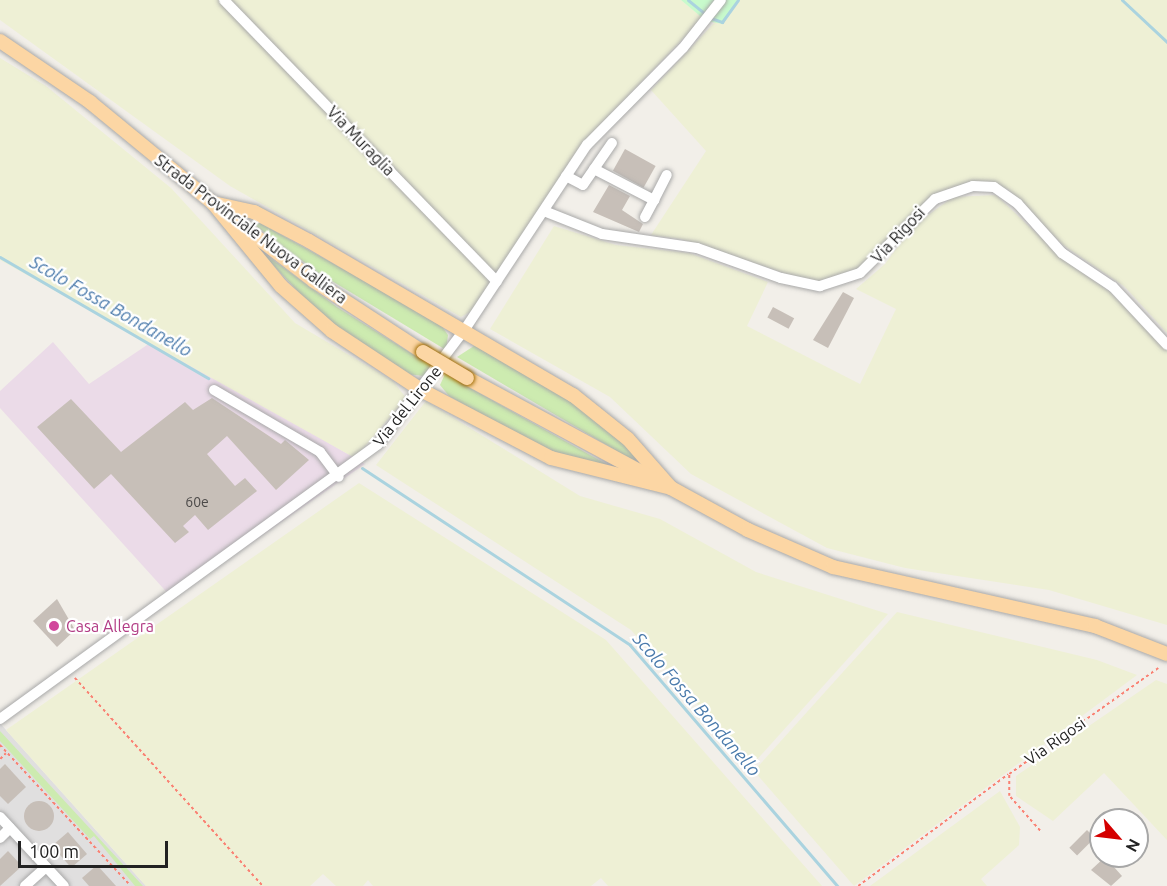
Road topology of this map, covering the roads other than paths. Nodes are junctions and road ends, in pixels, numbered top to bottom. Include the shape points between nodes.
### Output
1 (224, 0) edge
2 (721, 0) edge
3 (0, 41) edge
4 (612, 143) dead end
5 (594, 169) junction
6 (667, 175) dead end
7 (566, 176) junction
8 (654, 200) junction
9 (213, 203) junction
10 (544, 211) junction
11 (645, 217) dead end
12 (497, 282) junction
13 (465, 329) junction
14 (1167, 345) edge
15 (214, 390) dead end
16 (421, 390) junction
17 (339, 477) junction
18 (672, 488) junction
19 (1167, 654) edge
20 (0, 719) edge
21 (0, 817) edge
22 (10, 828) junction
23 (0, 838) edge
24 (46, 867) junction
25 (25, 886) edge
26 (64, 886) edge

1 - 12 street, Via Muraglia
2 - 7 street, Via del Lirone via 602,128
3 - 9 main road, Strada Provinciale Nuova Galliera via 90,102
4 - 5 street
5 - 7 street via 583,185
5 - 8 street
6 - 8 street
7 - 10 street, Via del Lirone
8 - 11 street
9 - 13 main road via 254,212
9 - 16 main road via 307,311
9 - 18 main road, Strada Provinciale Nuova Galliera, bridge via 314,281 423,352
10 - 12 street, Via del Lirone
10 - 14 street, Via Rigosi via 602,234 697,248 780,278 820,286 860,273 935,199 973,186 994,187 1018,204 1062,253 1113,287
12 - 13 street, Via del Lirone
13 - 16 street, Via del Lirone
13 - 18 main road via 595,410
15 - 17 street via 320,452
16 - 17 street, Via del Lirone via 378,444
16 - 18 main road via 551,458
17 - 20 street, Via del Lirone
18 - 19 main road via 748,530 833,567 1095,626
21 - 22 street
22 - 23 street
22 - 24 street
24 - 25 street
24 - 26 street

